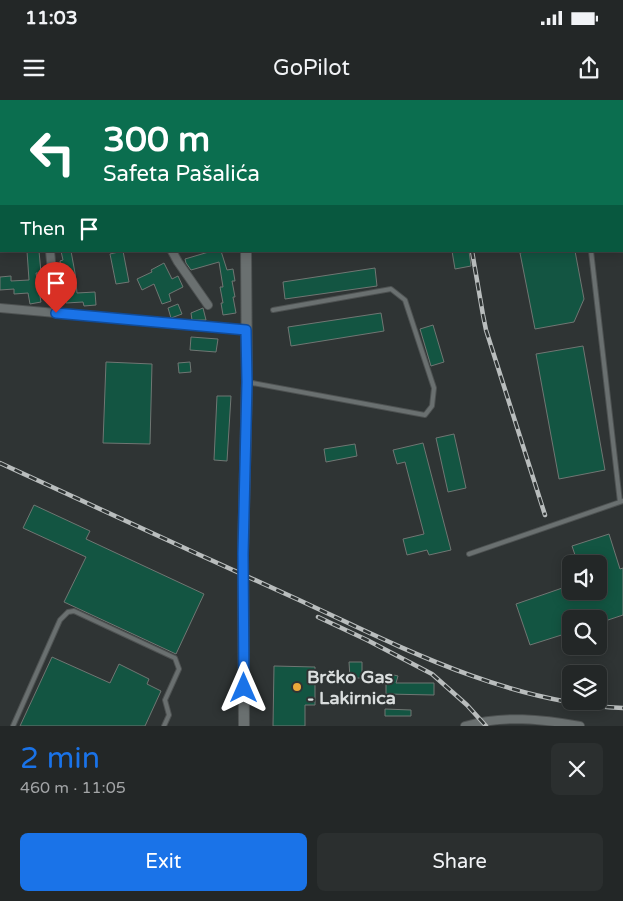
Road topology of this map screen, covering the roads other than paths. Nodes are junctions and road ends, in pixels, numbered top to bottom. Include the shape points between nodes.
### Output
1 (50, 252) edge
2 (173, 252) edge
3 (246, 252) edge
4 (590, 252) edge
5 (208, 305) dead end
6 (0, 308) edge
7 (272, 310) dead end
8 (56, 313) junction
9 (246, 330) junction
10 (247, 382) junction
11 (622, 502) edge
12 (468, 554) dead end
13 (12, 726) edge
14 (164, 726) edge
15 (244, 726) edge
16 (465, 726) edge
17 (580, 726) edge

1 - 8 street
2 - 5 street
3 - 9 main road
4 - 11 lane
6 - 8 street
7 - 10 lane via 391,289 405,300 417,332 434,388 432,406 425,415
8 - 9 street
9 - 10 main road
10 - 15 main road
11 - 12 lane
13 - 14 lane via 60,620 74,611 175,658 180,669 165,700 169,715
16 - 17 street via 516,718

